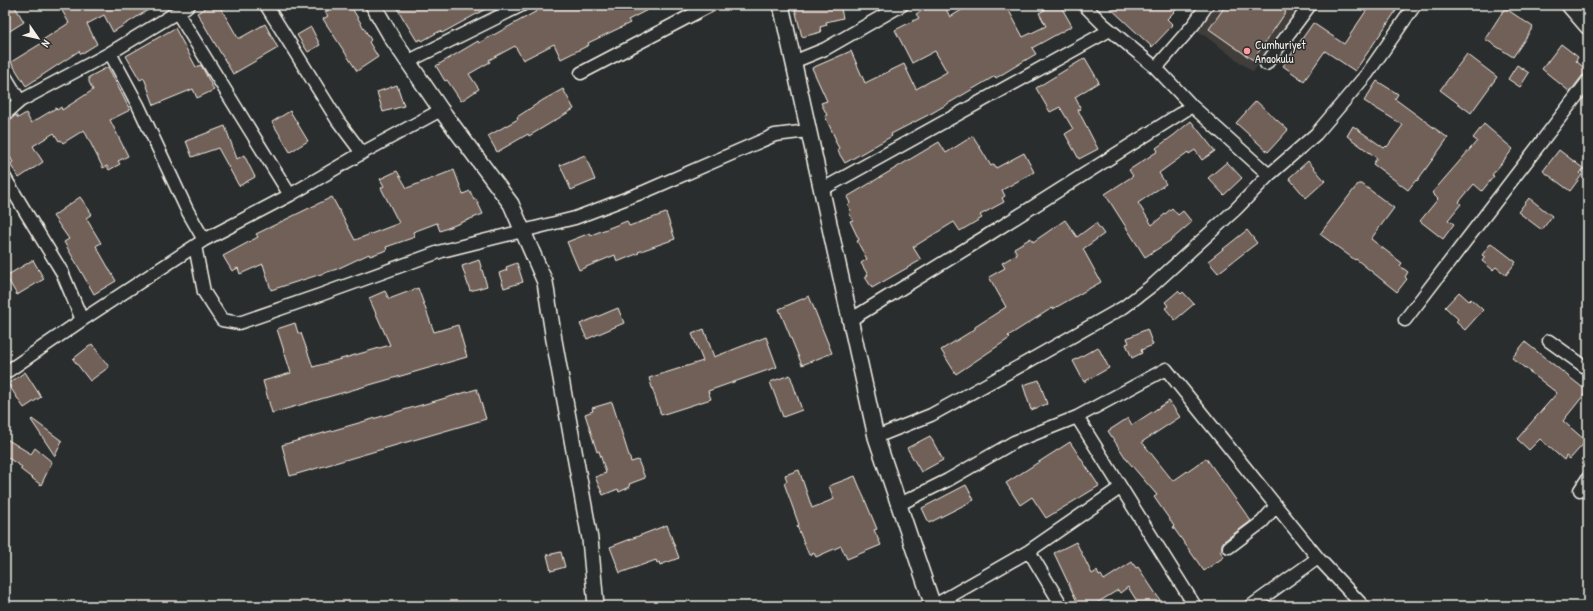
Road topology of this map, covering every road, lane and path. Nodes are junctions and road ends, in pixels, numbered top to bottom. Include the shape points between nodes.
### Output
1 (189, 5) edge
2 (266, 5) edge
3 (373, 5) edge
4 (522, 5) edge
5 (711, 5) edge
6 (780, 5) edge
7 (902, 5) edge
8 (1084, 5) edge
9 (1207, 5) edge
10 (1310, 5) edge
11 (1415, 5) edge
12 (1569, 5) edge
13 (177, 12) junction
14 (1588, 27) edge
15 (1110, 30) junction
16 (110, 53) junction
17 (409, 61) junction
18 (793, 62) junction
19 (1266, 64) dead end
20 (1156, 68) junction
21 (581, 73) dead end
22 (5, 76) edge
23 (1588, 81) edge
24 (20, 101) junction
25 (1192, 106) junction
26 (442, 110) junction
27 (5, 114) edge
28 (808, 131) junction
29 (362, 153) junction
30 (1269, 175) junction
31 (5, 178) edge
32 (821, 190) junction
33 (290, 195) junction
34 (522, 230) junction
35 (200, 243) junction
36 (82, 320) junction
37 (850, 320) junction
38 (1405, 320) dead end
39 (1549, 341) dead end
40 (1588, 369) edge
41 (5, 373) edge
42 (1077, 417) junction
43 (876, 437) junction
44 (1588, 478) edge
45 (1120, 488) junction
46 (1580, 490) dead end
47 (898, 506) junction
48 (1276, 506) junction
49 (1229, 547) dead end
50 (1029, 551) junction
51 (1318, 558) junction
52 (596, 606) edge
53 (933, 606) edge
54 (1062, 606) edge
55 (1195, 606) edge
56 (1251, 606) edge
57 (1363, 606) edge

1 - 13 street
2 - 29 street via 338,121
3 - 17 street
4 - 17 street
5 - 21 street
6 - 18 street
7 - 18 street via 825,49
8 - 15 street
9 - 20 street
10 - 19 street
11 - 30 street via 1367,74 1316,134
12 - 14 street
13 - 16 street
13 - 33 street
15 - 20 street
15 - 32 street
16 - 24 street
16 - 35 street via 138,105
17 - 26 street
18 - 28 street
20 - 25 street
22 - 24 street
23 - 38 street
24 - 27 street
25 - 30 street
25 - 37 street
26 - 29 street
26 - 34 street via 511,204
28 - 32 street
28 - 34 street via 775,134 646,191 575,218
29 - 33 street
30 - 43 street via 1154,284 1124,307 931,415
31 - 36 street via 62,272
32 - 37 street
33 - 35 street
34 - 35 street via 442,251 239,323 222,320 204,292
34 - 52 street via 545,282 590,539
35 - 36 street
36 - 41 street
37 - 43 street
39 - 40 street
42 - 45 street
42 - 47 street via 1014,442
42 - 48 street via 1166,369
43 - 47 street
44 - 46 street
45 - 50 street
45 - 55 street
47 - 53 street
48 - 49 street via 1262,522
48 - 51 street
50 - 53 street
50 - 54 street
51 - 56 street
51 - 57 street

